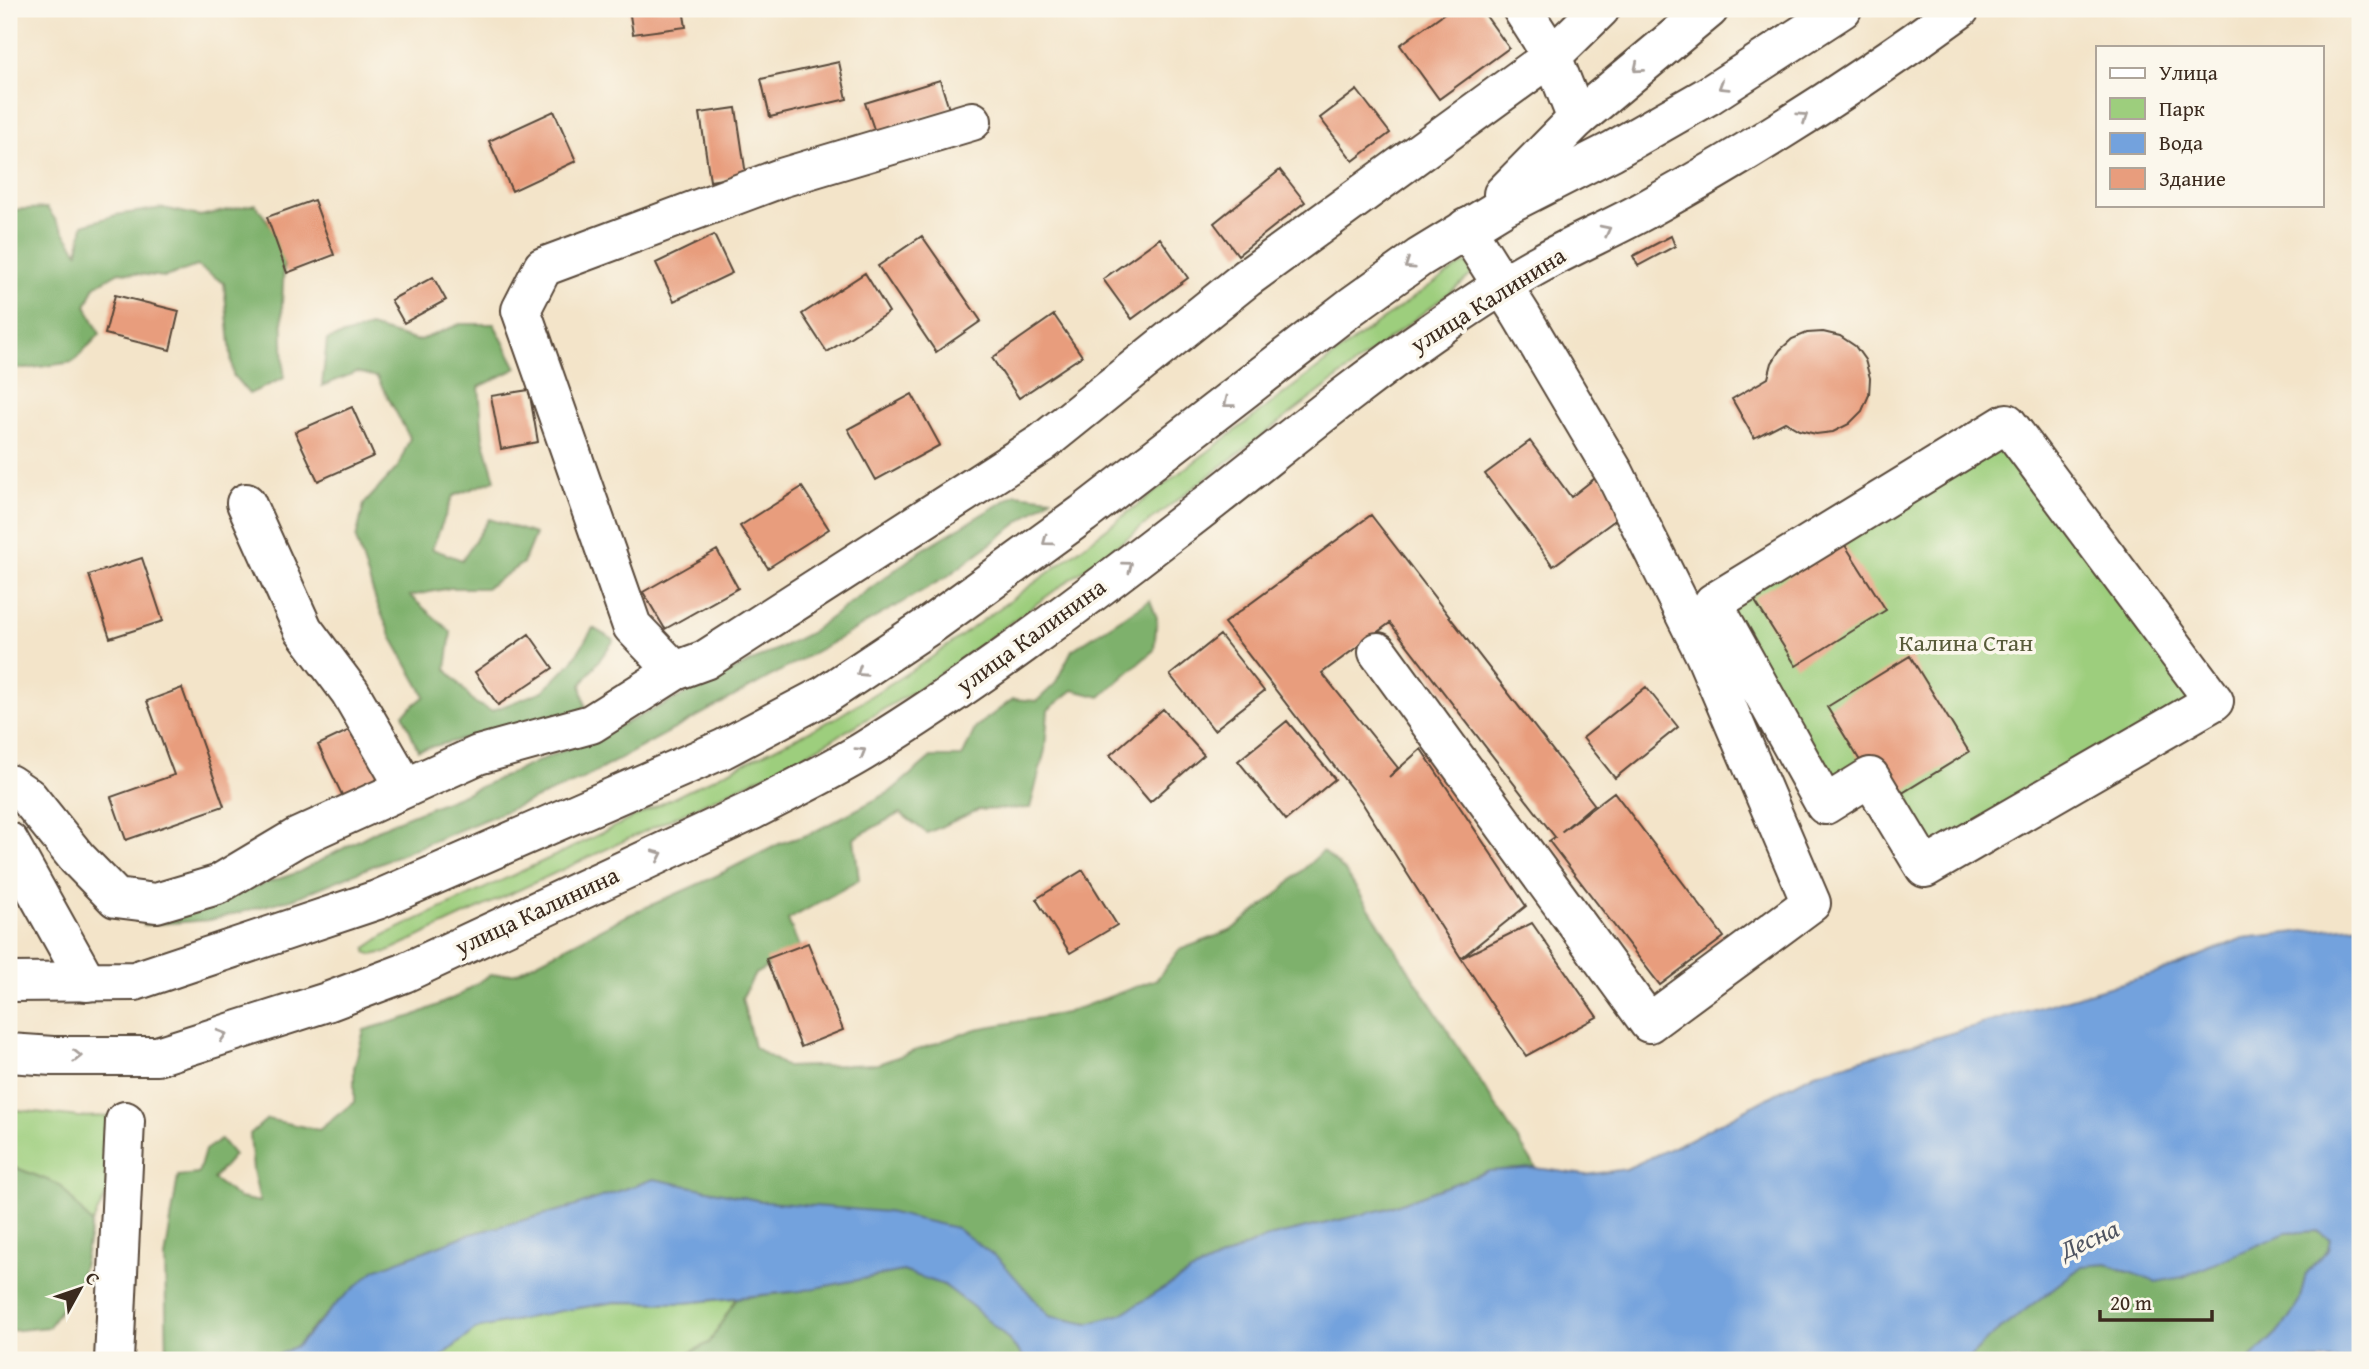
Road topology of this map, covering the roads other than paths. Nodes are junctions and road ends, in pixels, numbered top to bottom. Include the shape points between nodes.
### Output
1 (1522, 9) edge
2 (1600, 9) edge
3 (1709, 9) edge
4 (1842, 9) edge
5 (1960, 9) edge
6 (1552, 56) junction
7 (1577, 120) junction
8 (972, 121) dead end
9 (1474, 224) junction
10 (1503, 286) junction
11 (2007, 423) joint
12 (246, 503) dead end
13 (1378, 652) dead end
14 (675, 671) junction
15 (9, 784) edge
16 (405, 787) junction
17 (9, 842) edge
18 (9, 982) edge
19 (87, 982) junction
20 (9, 1053) edge
21 (125, 1121) dead end
22 (114, 1360) edge

1 - 6 main road
2 - 6 main road
3 -> 7 main road
4 -> 9 main road via 1708,96
10 -> 5 main road, улица Калинина via 1743,154
6 - 7 main road
6 - 14 main road via 1247,278 1042,443 705,660
7 - 9 main road
8 - 14 main road via 781,178 543,267 521,310 632,626
9 - 10 main road
9 -> 19 main road via 1352,306 933,624 776,722 723,750 377,900 135,981
10 - 13 main road via 1615,474 1704,655 1811,903 1649,1023
20 -> 10 main road, улица Калинина via 157,1056 327,1002 404,973 753,810 860,753 972,680 1125,568 1392,360
11 - 11 main road via 1713,603 1825,805 1870,777 1925,868 2214,701
12 - 16 main road via 303,629 350,692
14 - 16 main road via 591,724 478,755
15 - 16 main road via 28,797 116,898 156,903 217,886 296,838
17 - 19 main road
18 - 19 main road
21 - 22 main road

